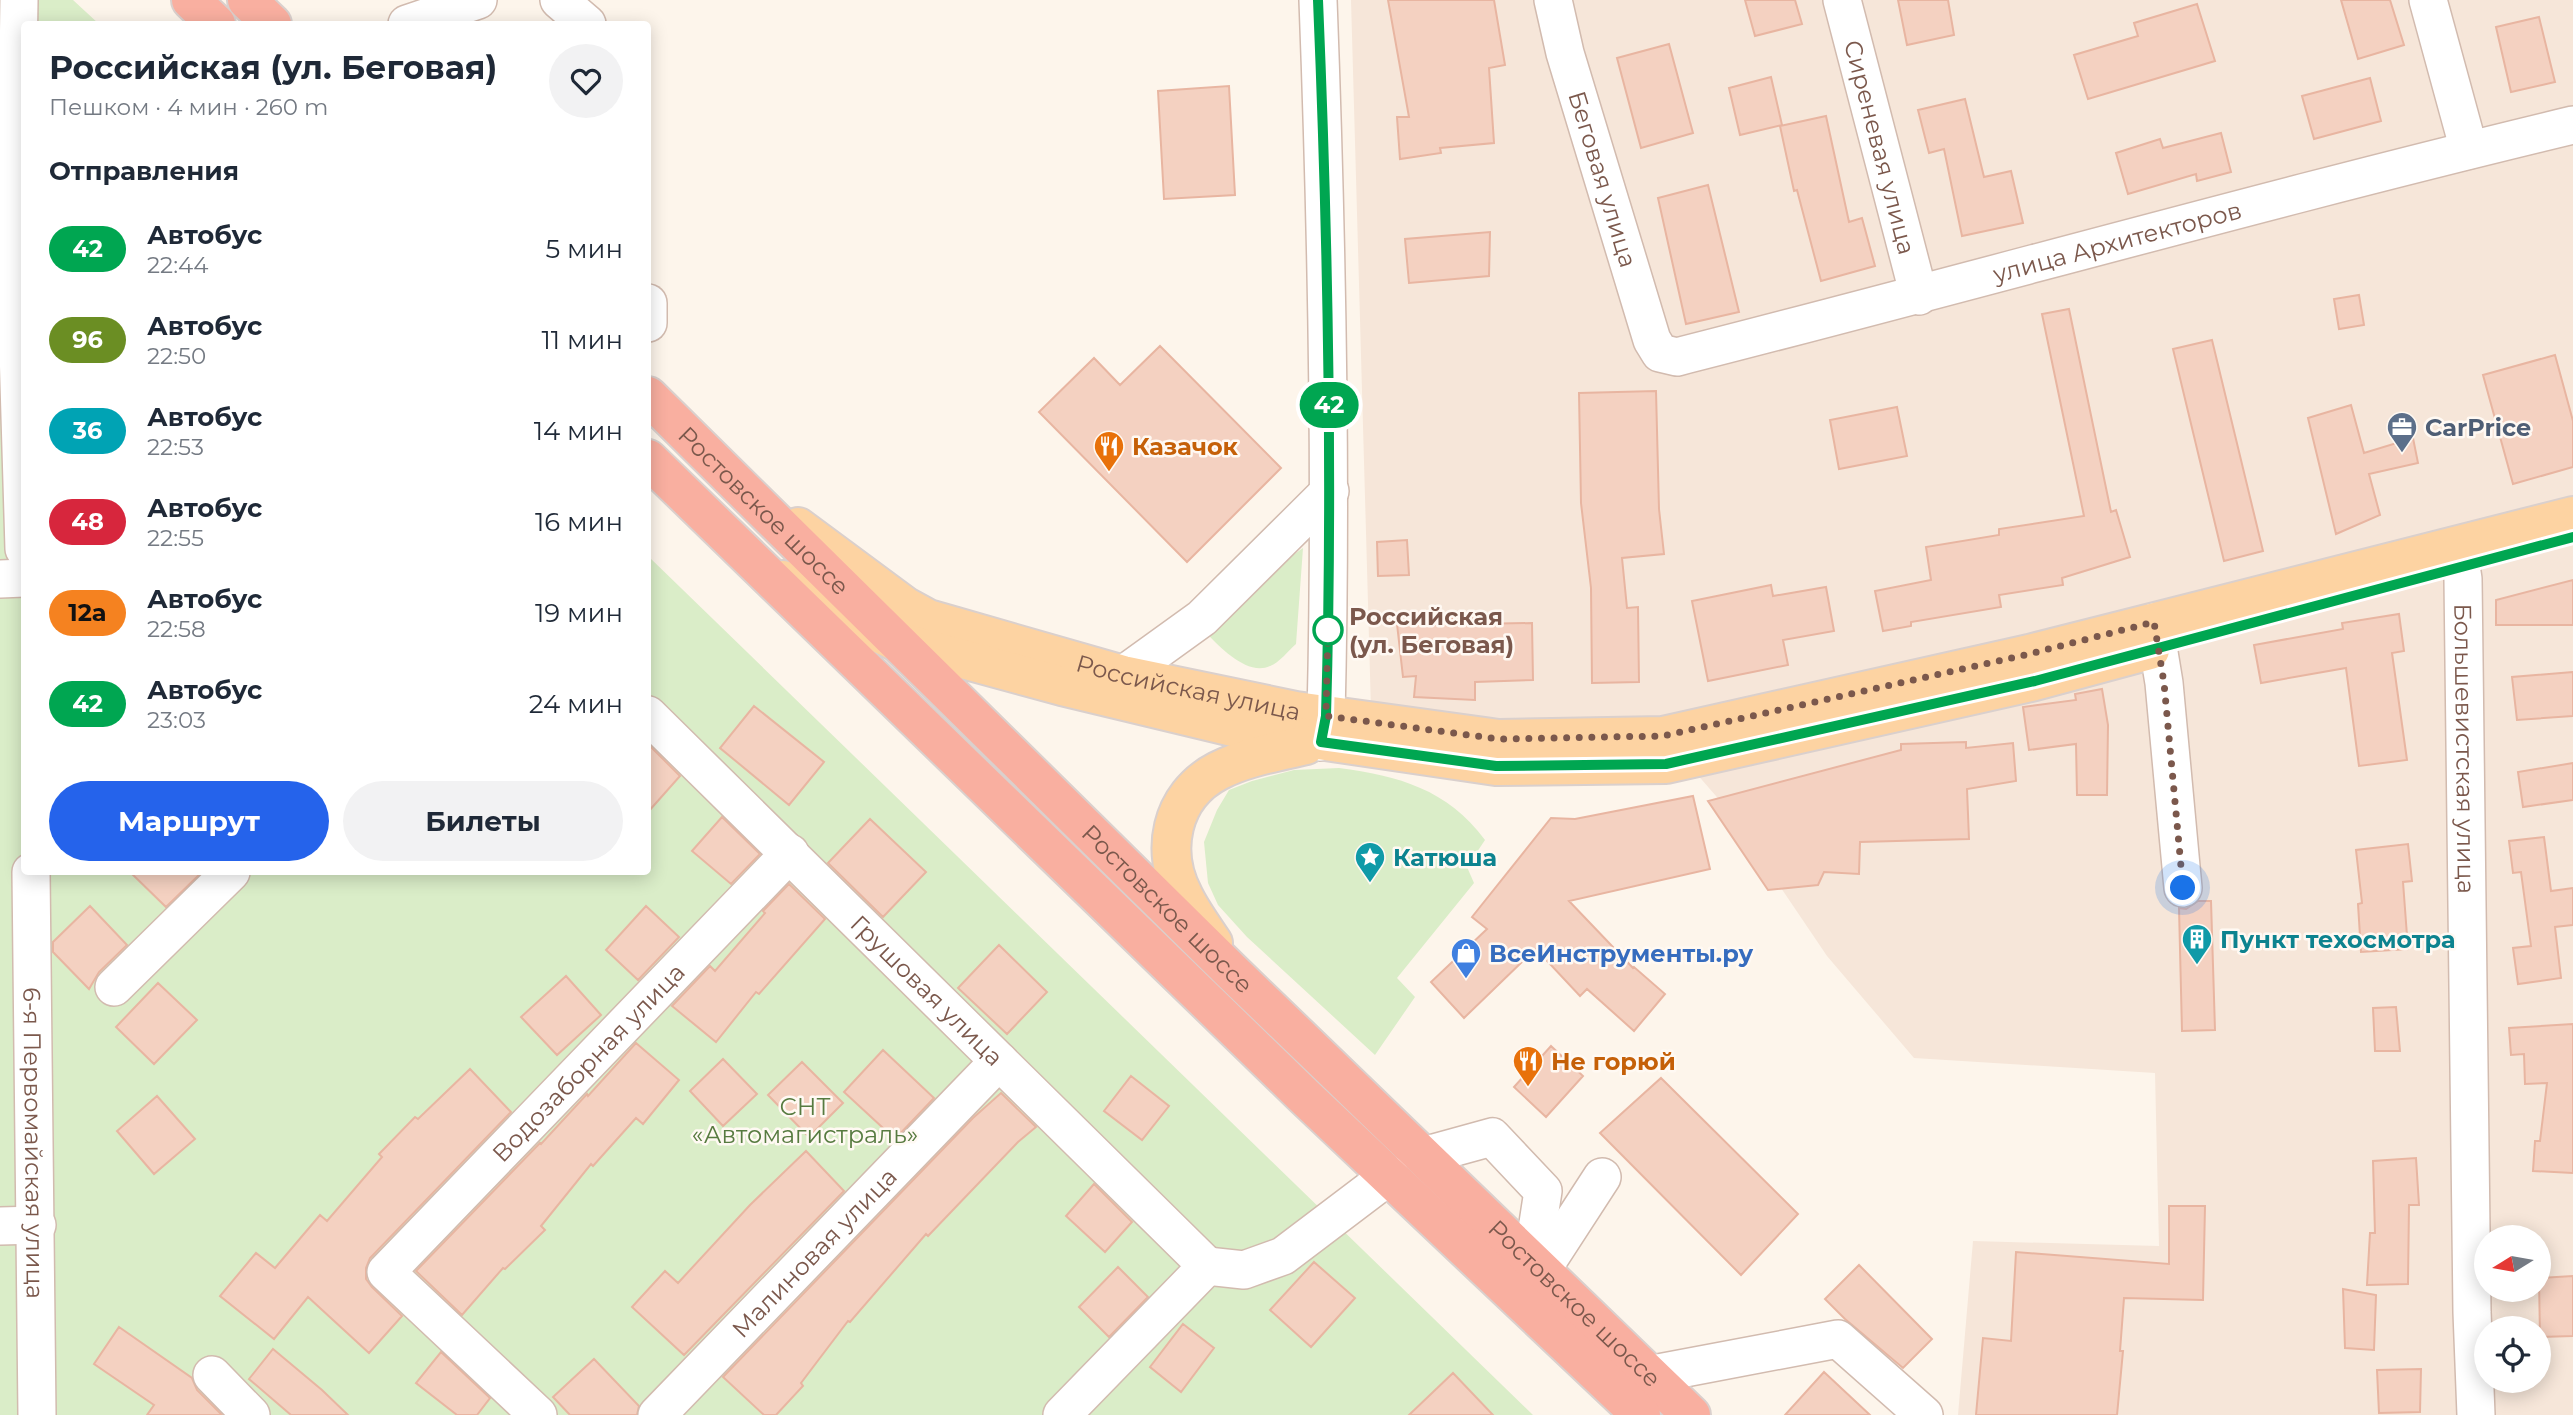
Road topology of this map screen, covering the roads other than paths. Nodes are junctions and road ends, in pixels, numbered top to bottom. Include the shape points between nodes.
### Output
1 (19, 0) edge
2 (191, 0) edge
3 (247, 0) edge
4 (478, 0) edge
5 (559, 0) edge
6 (1318, 0) edge
7 (1553, 0) edge
8 (1842, 0) edge
9 (2428, 0) edge
10 (213, 21) edge
11 (269, 21) edge
12 (416, 21) edge
13 (584, 21) edge
14 (2573, 125) edge
15 (2469, 150) junction
16 (8, 251) edge
17 (1919, 296) junction
18 (1660, 353) joint
19 (651, 399) edge
20 (651, 462) edge
21 (716, 464) junction
22 (1330, 491) junction
23 (21, 493) edge
24 (2573, 516) edge
25 (2573, 537) edge
26 (2461, 556) junction
27 (754, 563) junction
28 (21, 578) edge
29 (0, 579) edge
30 (2157, 635) junction
31 (893, 640) junction
32 (1123, 675) junction
33 (651, 718) edge
34 (1324, 729) junction
35 (790, 853) junction
36 (228, 875) edge
37 (2183, 888) dead end
38 (21, 892) edge
39 (1231, 971) junction
40 (114, 987) dead end
41 (999, 1061) junction
42 (1423, 1156) junction
43 (1390, 1175) junction
44 (1602, 1177) dead end
45 (37, 1225) junction
46 (0, 1226) edge
47 (1207, 1266) junction
48 (1537, 1266) junction
49 (212, 1375) dead end
50 (1648, 1375) junction
51 (37, 1415) edge
52 (251, 1415) edge
53 (537, 1415) edge
54 (657, 1415) edge
55 (1062, 1415) edge
56 (1641, 1415) edge
57 (1691, 1415) edge
58 (1924, 1415) edge
59 (2476, 1415) edge

1 - 16 street
2 - 10 highway
3 - 11 highway
4 - 12 street
5 - 13 street
6 - 22 street
7 - 18 street, Беговая улица via 1651,340
8 - 17 street, Сиреневая улица
9 - 15 street
14 - 15 street, улица Архитекторов
15 - 17 street, улица Архитекторов
16 - 23 street
17 - 18 street, улица Архитекторов via 1677,358
19 - 21 highway, Ростовское шоссе
20 - 27 highway, Ростовское шоссе
21 - 31 highway, Ростовское шоссе
21 - 32 main road, Российская улица via 855,570 928,619
22 - 32 street via 1202,618
22 - 34 street
24 - 26 main road, Российская улица
25 - 26 main road, Российская улица
26 - 30 main road, Российская улица
26 - 59 street, Большевистская улица
27 - 31 main road, Российская улица
27 - 43 highway, Ростовское шоссе
28 - 29 street
30 - 34 main road, Российская улица via 2035,681 1666,764 1496,766
30 - 37 street
31 - 34 main road, Российская улица via 1062,687 1237,727
31 - 39 highway, Ростовское шоссе
32 - 34 main road, Российская улица
33 - 35 street, Грушовая улица
34 - 39 main road via 1215,772 1191,792 1177,815 1170,841 1173,870 1184,897
35 - 41 street, Грушовая улица
35 - 53 street, Водозаборная улица via 386,1272
36 - 40 street
38 - 45 street, 6-я Первомайская улица
39 - 42 highway, Ростовское шоссе
41 - 47 street, Грушовая улица
41 - 54 street, Малиновая улица
42 - 48 highway, Ростовское шоссе
42 - 48 street via 1492,1137 1543,1191
43 - 47 street via 1283,1255 1244,1270
43 - 56 highway, Ростовское шоссе
44 - 48 street
45 - 46 street
45 - 51 street, 6-я Первомайская улица
47 - 55 street
48 - 50 highway, Ростовское шоссе
49 - 52 street
50 - 57 highway, Ростовское шоссе
50 - 58 street via 1838,1339

